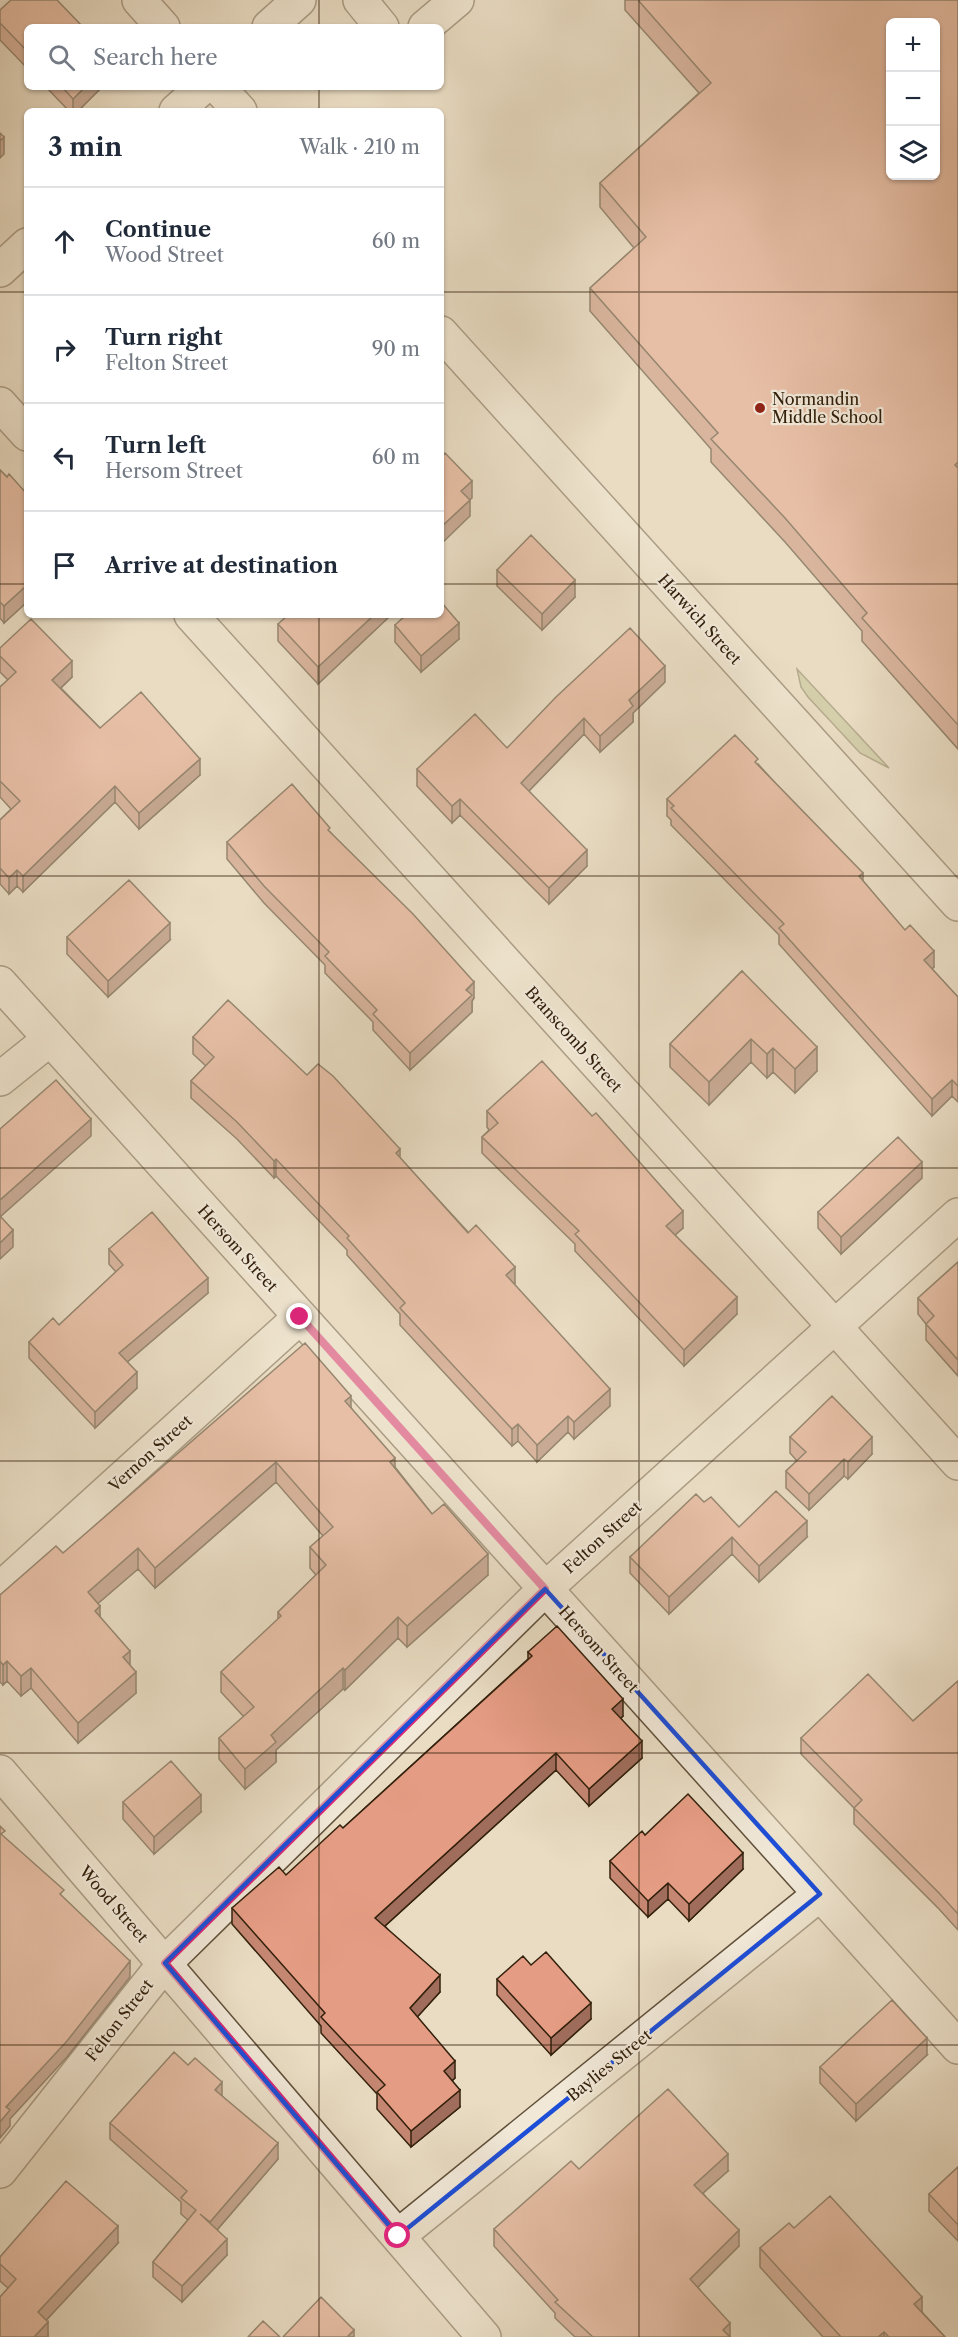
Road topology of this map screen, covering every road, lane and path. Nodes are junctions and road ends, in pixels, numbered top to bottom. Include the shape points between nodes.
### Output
1 (139, 0) edge
2 (299, 0) edge
3 (360, 0) edge
4 (457, 0) edge
5 (161, 24) edge
6 (272, 24) edge
7 (380, 24) edge
8 (429, 24) edge
9 (200, 90) edge
10 (221, 90) edge
11 (179, 108) edge
12 (237, 108) edge
13 (24, 249) edge
14 (0, 270) edge
15 (444, 336) edge
16 (0, 404) edge
17 (24, 431) edge
18 (194, 618) edge
19 (958, 904) edge
20 (0, 983) edge
21 (50, 1039) junction
22 (0, 1079) edge
23 (958, 1215) edge
24 (300, 1317) junction
25 (834, 1326) junction
26 (958, 1463) edge
27 (0, 1589) edge
28 (545, 1589) junction
29 (0, 1772) edge
30 (820, 1894) junction
31 (165, 1963) junction
32 (958, 2047) edge
33 (0, 2171) edge
34 (398, 2236) junction
35 (478, 2335) edge

1 - 5 street
2 - 6 street
3 - 7 street
4 - 8 street
9 - 11 street
10 - 12 street
13 - 14 street
15 - 19 street, Harwich Street
16 - 17 street
18 - 25 street, Branscomb Street
20 - 21 street, Hersom Street
21 - 22 street
21 - 24 street, Hersom Street
23 - 25 street, Felton Street
24 - 27 street, Vernon Street
24 - 28 street, Hersom Street
25 - 26 street, Branscomb Street
25 - 28 street, Felton Street
28 - 30 street, Hersom Street
28 - 31 street, Felton Street
29 - 31 street, Wood Street
30 - 32 street, Hersom Street
30 - 34 street, Baylies Street
31 - 33 street, Felton Street
31 - 34 street, Wood Street
34 - 35 street, Wood Street

